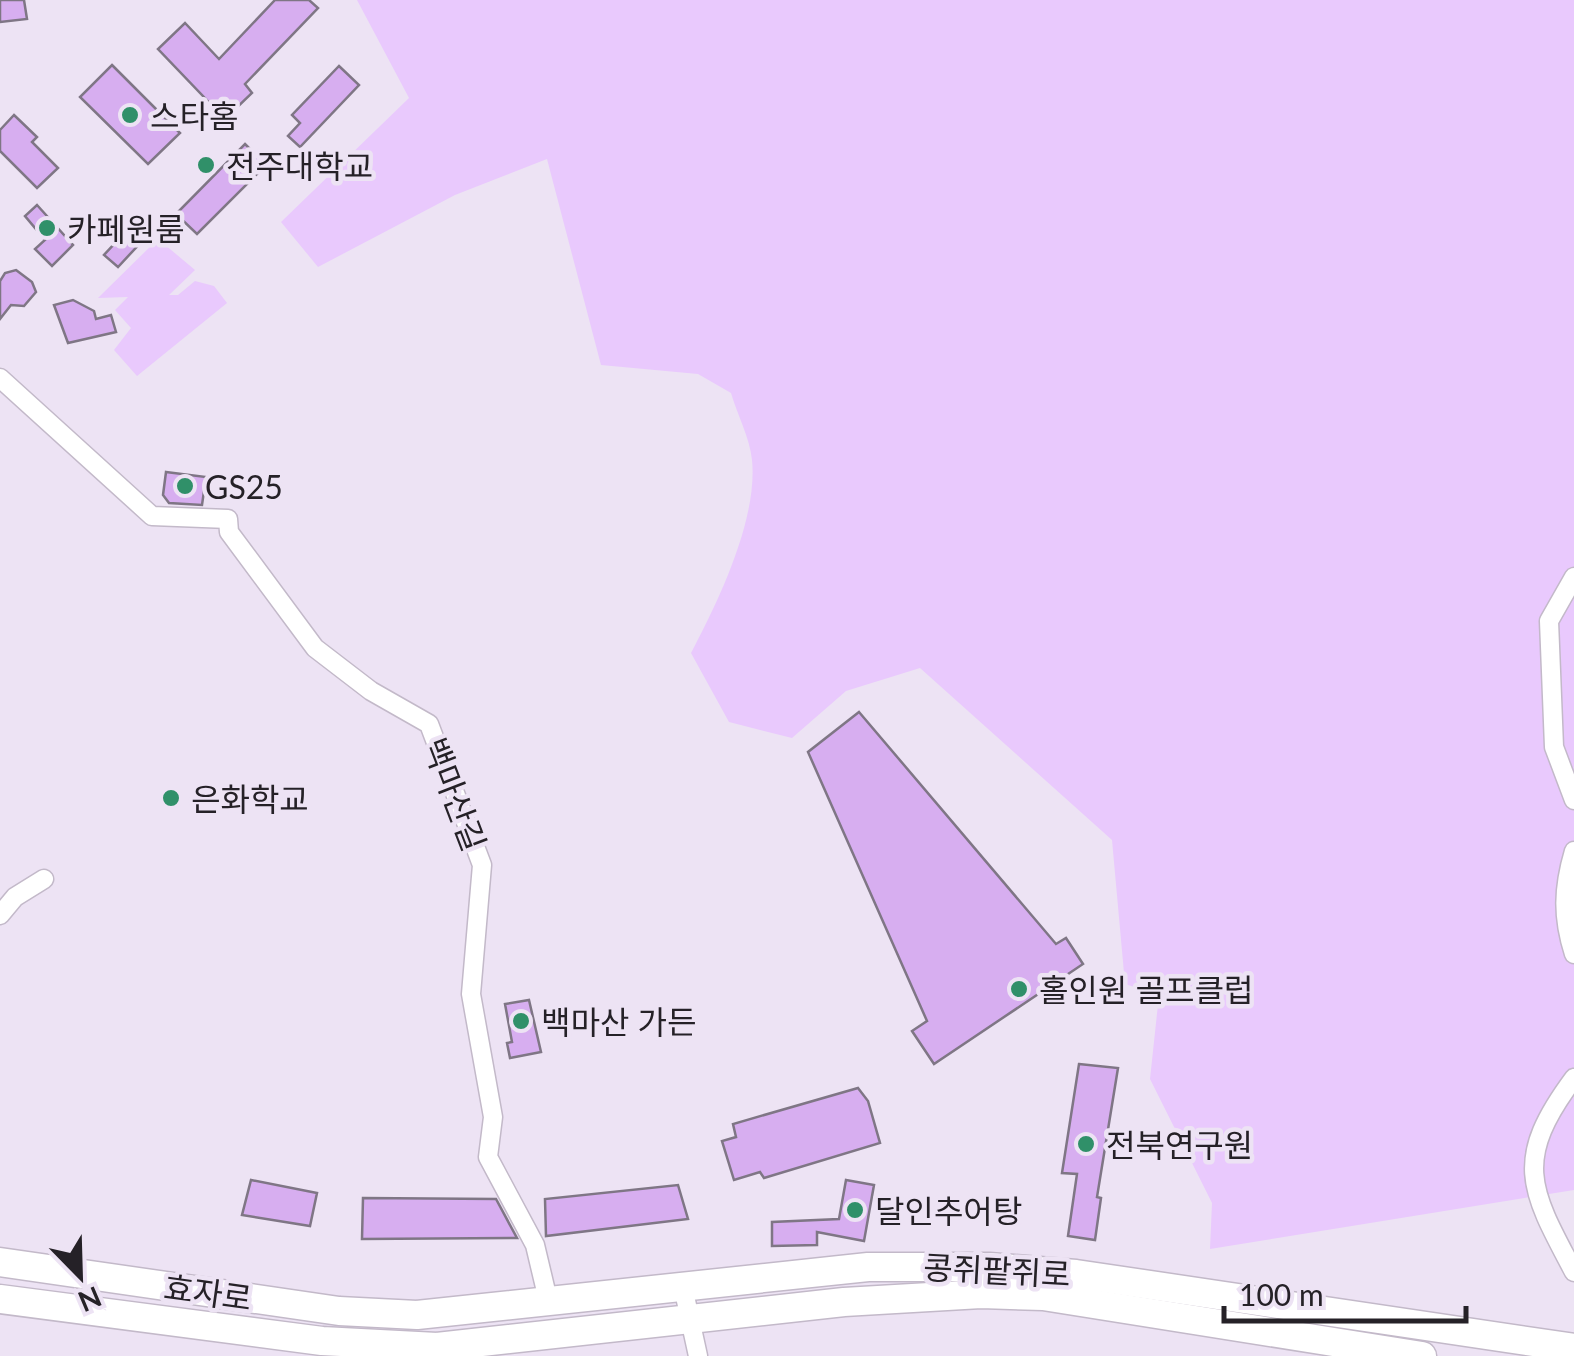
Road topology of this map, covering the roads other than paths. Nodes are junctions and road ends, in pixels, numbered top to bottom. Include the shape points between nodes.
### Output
1 (0, 378) edge
2 (1574, 577) edge
3 (1574, 800) edge
4 (1574, 851) edge
5 (44, 880) dead end
6 (0, 915) edge
7 (1574, 954) edge
8 (1574, 1078) edge
9 (0, 1262) edge
10 (1574, 1272) edge
11 (683, 1287) junction
12 (0, 1299) edge
13 (582, 1299) junction
14 (549, 1304) junction
15 (417, 1315) joint
16 (686, 1319) junction
17 (418, 1347) junction
18 (328, 1348) edge
19 (1574, 1348) edge
20 (698, 1356) edge
21 (1422, 1356) edge

1 - 14 street, 백마산길 via 152,516 228,518 229,532 315,648 429,724 482,865 471,994 494,1117 488,1157 535,1245
2 - 3 street via 1549,621 1554,747
4 - 7 street via 1564,885
5 - 6 street
8 - 10 street via 1534,1146 1533,1178
9 - 15 main road, 효자로
11 - 13 main road, 콩쥐팥쥐로
11 - 16 street
11 - 19 main road, 콩쥐팥쥐로 via 868,1267 988,1267 1076,1274
12 - 18 main road, 효자로
13 - 14 main road, 콩쥐팥쥐로
13 - 17 main road via 562,1316 439,1329
14 - 15 main road, 콩쥐팥쥐로
16 - 17 main road, 콩쥐팥쥐로
16 - 20 street
16 - 21 main road, 콩쥐팥쥐로 via 904,1297 1043,1296
17 - 18 main road, 효자로

